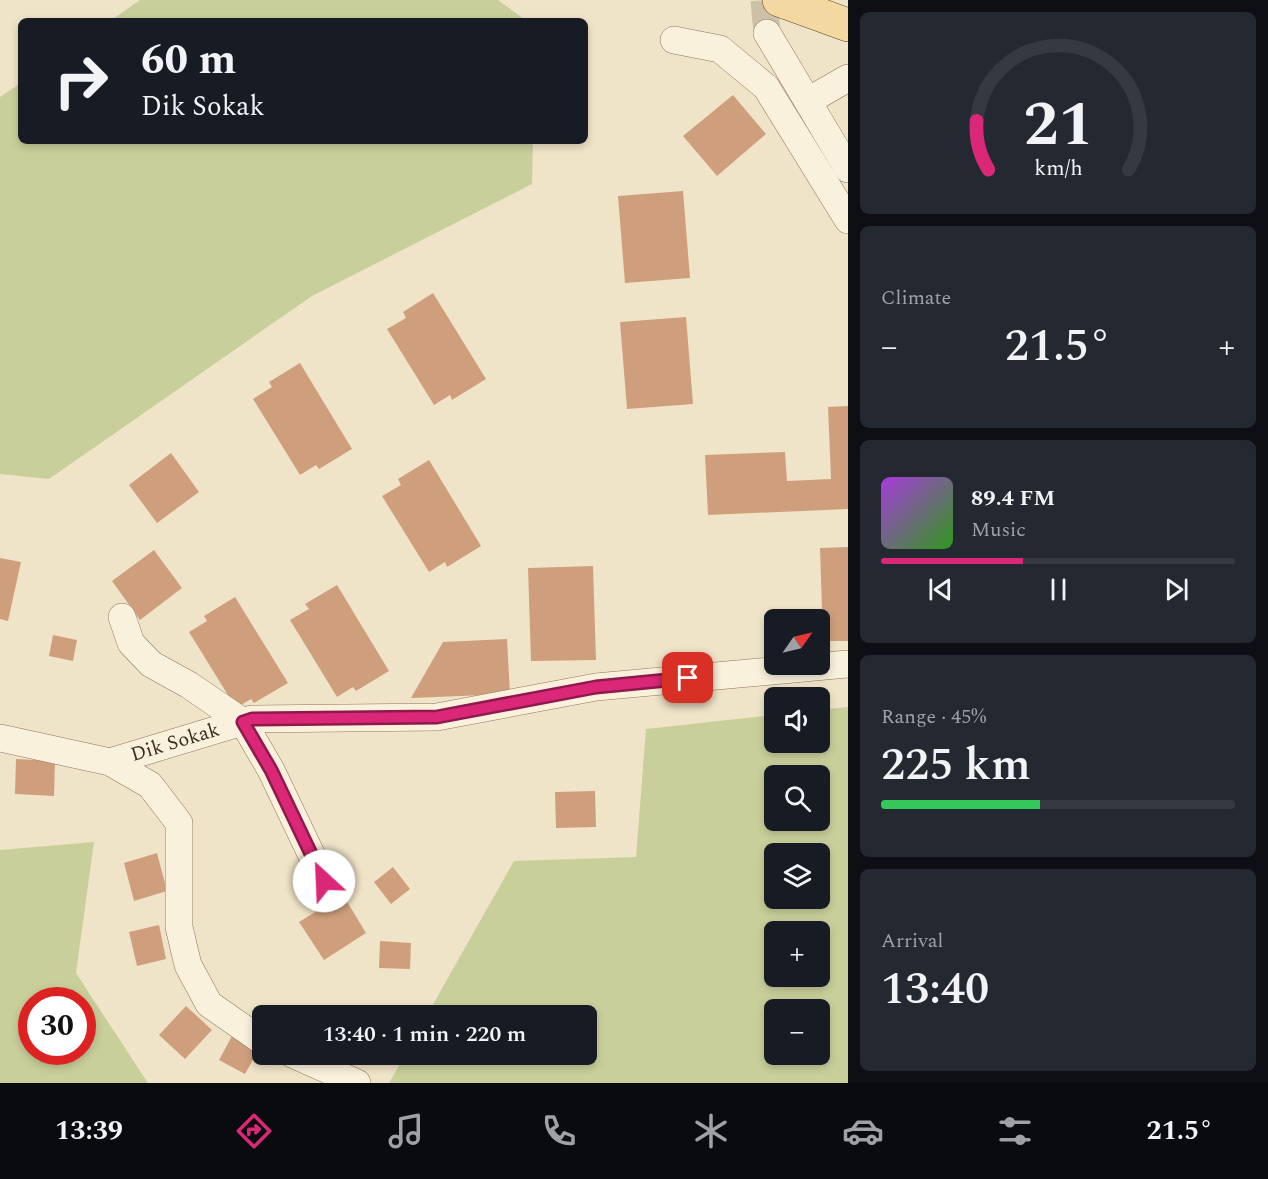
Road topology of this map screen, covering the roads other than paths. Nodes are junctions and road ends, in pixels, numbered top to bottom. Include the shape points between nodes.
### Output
1 (779, 0) edge
2 (848, 25) edge
3 (767, 33) tunnel mouth
4 (674, 40) dead end
5 (848, 78) edge
6 (808, 101) junction
7 (848, 169) edge
8 (848, 220) edge
9 (122, 617) dead end
10 (848, 664) edge
11 (243, 722) junction
12 (0, 738) edge
13 (110, 762) junction
14 (324, 881) dead end
15 (252, 1034) edge
16 (317, 1065) edge
17 (357, 1083) edge

1 - 2 main road
3 - 6 street
4 - 8 street via 720,49 766,87
5 - 6 street
6 - 7 street
9 - 11 street via 131,643 151,664
10 - 11 street, Dik Sokak via 596,687 437,717
11 - 13 street, Dik Sokak
11 - 14 street via 271,770
12 - 13 street
13 - 15 street via 150,785 179,823 179,927 188,965 209,1004
16 - 17 street

